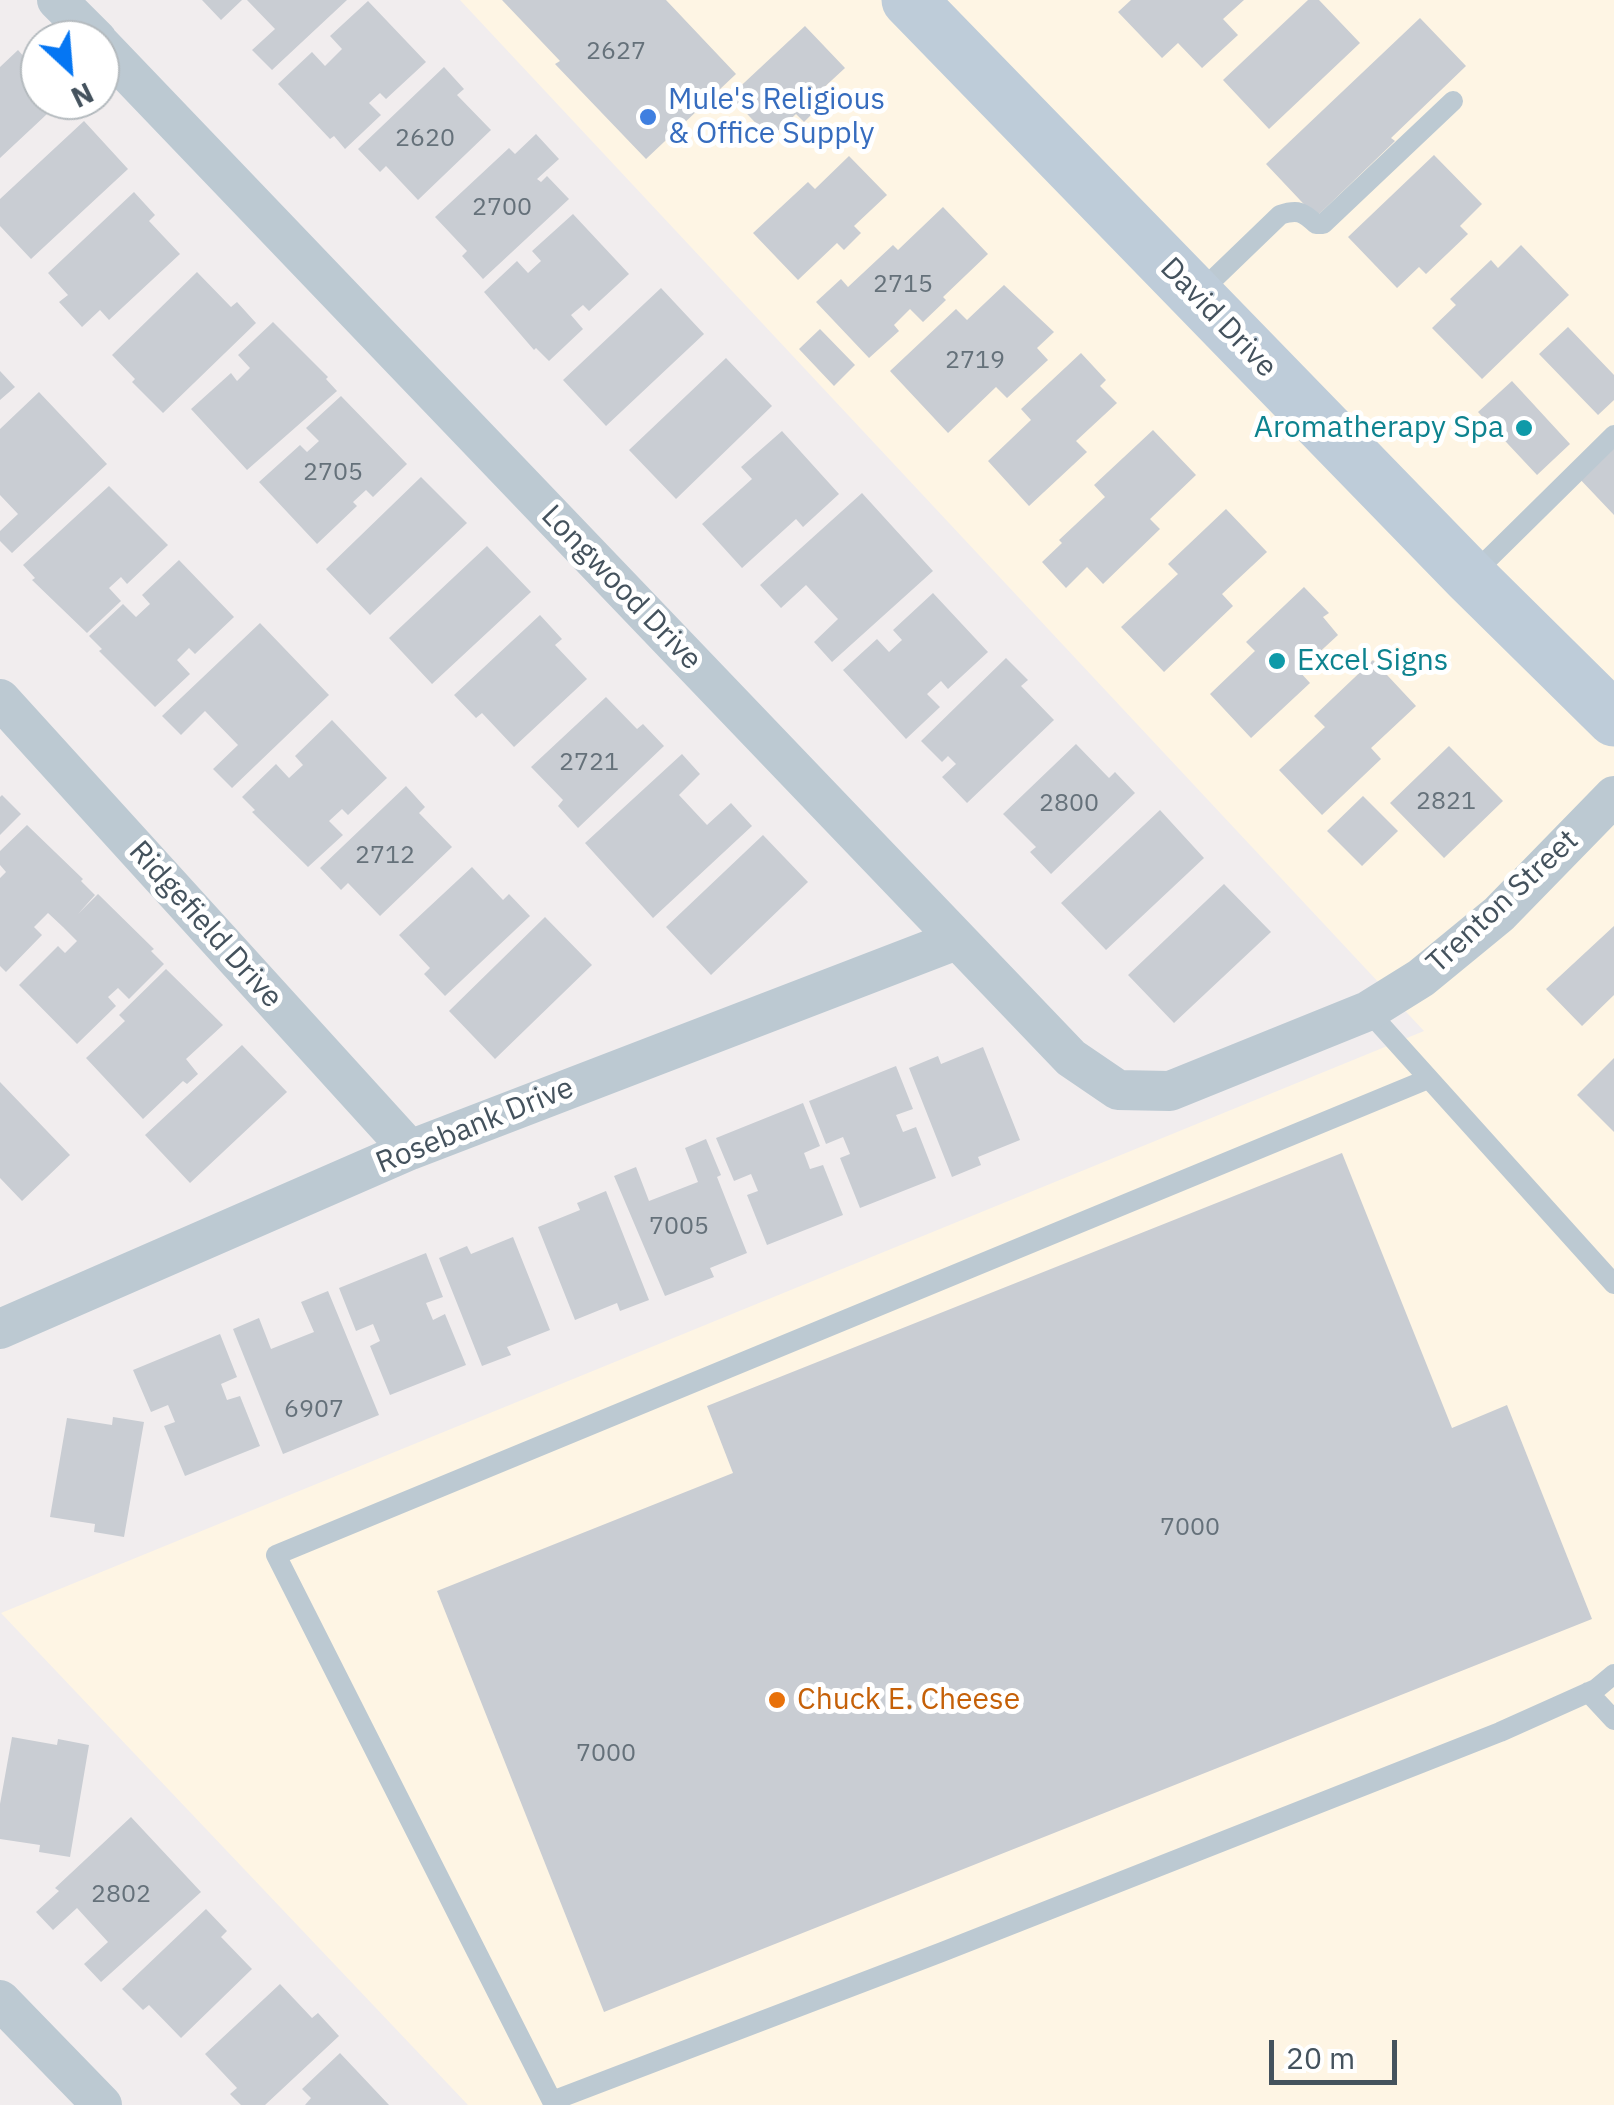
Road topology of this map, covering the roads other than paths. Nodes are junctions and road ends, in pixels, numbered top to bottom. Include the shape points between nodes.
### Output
1 (57, 0) edge
2 (915, 2) edge
3 (77, 20) edge
4 (120, 65) edge
5 (1453, 101) dead end
6 (1196, 296) junction
7 (1614, 435) edge
8 (1470, 577) junction
9 (0, 699) edge
10 (1614, 719) edge
11 (1614, 796) edge
12 (956, 940) junction
13 (1368, 1012) junction
14 (1428, 1079) junction
15 (1164, 1090) joint
16 (410, 1150) junction
17 (1614, 1284) edge
18 (0, 1330) edge
19 (1614, 1674) edge
20 (1588, 1692) junction
21 (1614, 1720) edge
22 (0, 2000) edge
23 (102, 2105) edge

1 - 3 street, Longwood Drive
2 - 6 main road, David Drive
4 - 12 street, Longwood Drive
5 - 6 lane via 1323,224 1294,210 1280,215
6 - 8 main road, David Drive
7 - 8 lane
8 - 10 main road, David Drive
9 - 16 street, Ridgefield Drive
11 - 13 street, Trenton Street via 1499,914
12 - 15 street, Longwood Drive via 1071,1058 1118,1090
12 - 16 street, Rosebank Drive
13 - 14 lane
13 - 15 street, Trenton Street
14 - 17 lane
14 - 20 lane via 276,1555 552,2101
16 - 18 street, Rosebank Drive
19 - 20 lane
20 - 21 lane
22 - 23 street

